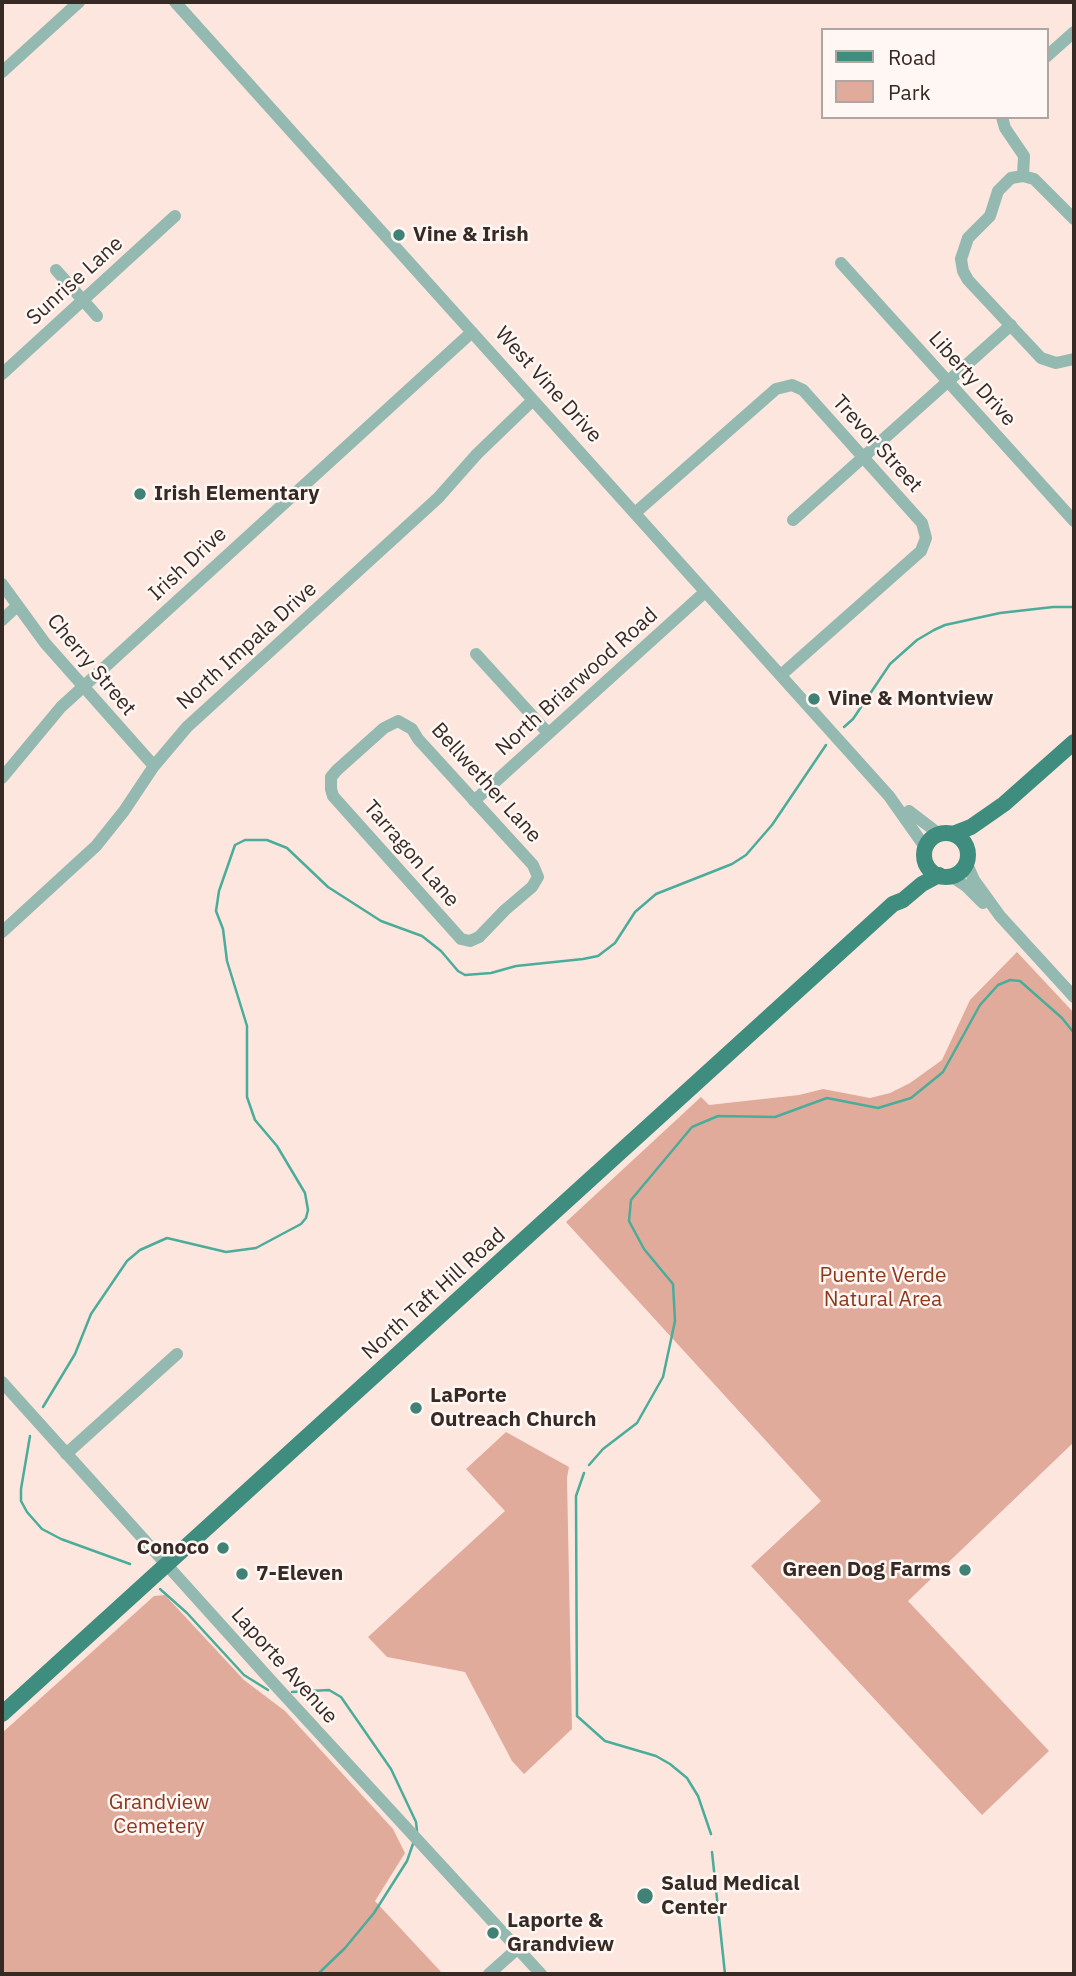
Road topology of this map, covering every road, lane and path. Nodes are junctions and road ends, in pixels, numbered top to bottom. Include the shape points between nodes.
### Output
1 (79, 2) edge
2 (175, 2) edge
3 (1074, 32) edge
4 (1048, 55) edge
5 (2, 72) edge
6 (1003, 119) edge
7 (1024, 176) junction
8 (175, 216) dead end
9 (1074, 219) edge
10 (841, 263) dead end
11 (56, 271) dead end
12 (83, 300) junction
13 (97, 316) dead end
14 (1011, 325) junction
15 (472, 332) junction
16 (1074, 359) edge
17 (2, 374) edge
18 (949, 383) junction
19 (533, 400) junction
20 (863, 457) junction
21 (635, 513) junction
22 (793, 520) dead end
23 (1074, 521) edge
24 (2, 584) edge
25 (705, 592) junction
26 (17, 606) junction
27 (2, 620) edge
28 (476, 654) dead end
29 (780, 676) junction
30 (82, 687) junction
31 (548, 733) junction
32 (1074, 742) edge
33 (154, 766) junction
34 (2, 778) edge
35 (330, 785) joint
36 (889, 796) junction
37 (474, 801) junction
38 (1004, 804) junction
39 (946, 834) junction
40 (925, 854) junction
41 (966, 855) junction
42 (945, 876) junction
43 (538, 877) joint
44 (892, 904) junction
45 (1000, 916) junction
46 (2, 932) edge
47 (1074, 997) edge
48 (177, 1354) dead end
49 (2, 1382) edge
50 (66, 1454) junction
51 (166, 1564) junction
52 (2, 1714) edge
53 (517, 1949) junction
54 (489, 1974) edge
55 (541, 1974) edge

1 - 5 street
2 - 15 street, West Vine Drive
3 - 4 street
6 - 7 street via 1024,156
7 - 9 street via 1038,182
7 - 14 street via 1011,178 1000,187 992,212 968,238 961,259 968,280
8 - 12 street, Sunrise Lane
10 - 18 street, Liberty Drive
11 - 12 street
12 - 13 street
12 - 17 street, Sunrise Lane
14 - 16 street via 1041,358 1056,363
14 - 18 street
15 - 19 street, West Vine Drive
15 - 30 street, Irish Drive
18 - 20 street
18 - 23 street, Liberty Drive
19 - 21 street, West Vine Drive
19 - 33 street, North Impala Drive via 438,498 187,727
20 - 21 street, Trevor Street via 803,390 789,385 776,389
20 - 22 street
20 - 29 street, Trevor Street via 922,523 926,538 921,551
21 - 25 street, West Vine Drive
24 - 26 street, Cherry Street
25 - 29 street, West Vine Drive
25 - 31 street, North Briarwood Road
26 - 27 street
26 - 30 street, Cherry Street
28 - 31 street
29 - 36 street, West Vine Drive
30 - 33 street, Cherry Street
30 - 34 street, Irish Drive
31 - 37 street, North Briarwood Road
32 - 38 main road
33 - 46 street, North Impala Drive via 96,846
35 - 37 street, Bellwether Lane via 337,770 398,721 412,729
35 - 43 street, Tarragon Lane via 333,796 461,939 470,942 479,937
36 - 39 street, West Vine Drive
36 - 40 street, West Vine Drive
37 - 43 street, Bellwether Lane via 533,865
38 - 39 main road via 971,827
38 - 41 main road
39 - 40 main road via 931,839
39 - 41 main road, West Vine Drive via 959,838
40 - 42 main road, West Vine Drive via 930,870
40 - 44 main road, North Taft Hill Road
41 - 42 main road via 960,870
41 - 45 street, West Vine Drive via 974,880
42 - 44 main road, North Taft Hill Road
42 - 45 street, West Vine Drive
44 - 51 main road, North Taft Hill Road
45 - 47 street, West Vine Drive
48 - 50 street
49 - 50 street, Laporte Avenue
50 - 51 street, Laporte Avenue
51 - 52 main road, North Taft Hill Road
51 - 53 street, Laporte Avenue
53 - 54 street
53 - 55 street, Laporte Avenue

